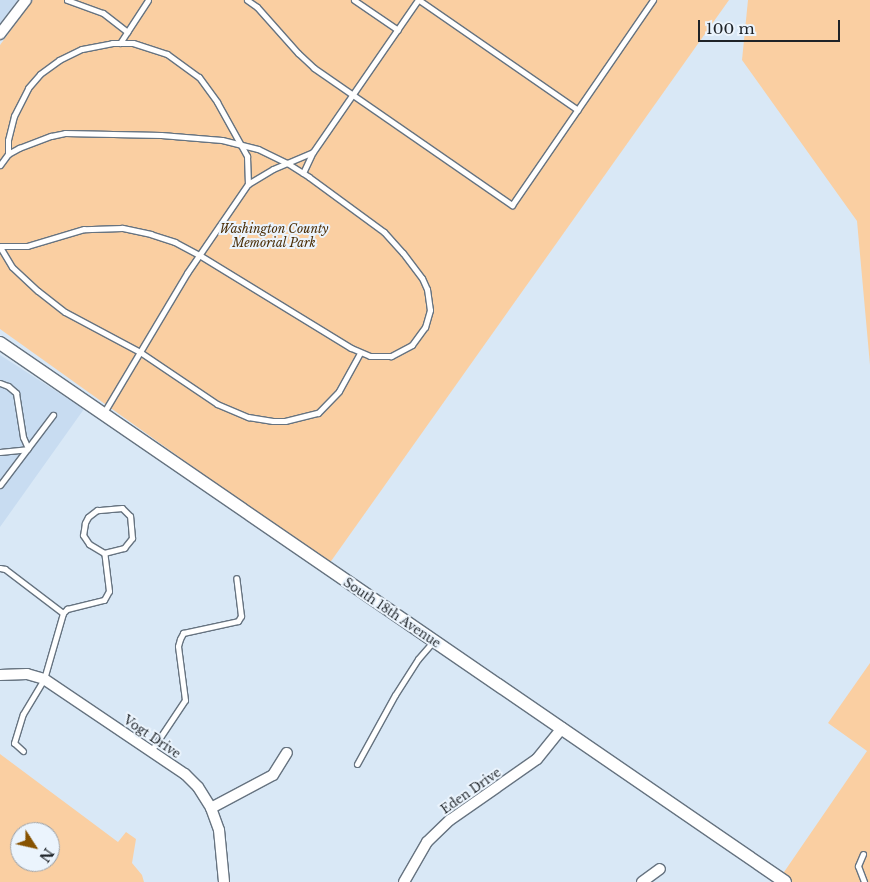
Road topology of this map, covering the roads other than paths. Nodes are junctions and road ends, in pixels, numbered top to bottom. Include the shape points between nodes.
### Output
1 (26, 0) edge
2 (67, 0) edge
3 (148, 0) edge
4 (247, 0) edge
5 (354, 0) edge
6 (418, 0) edge
7 (653, 0) edge
8 (398, 30) junction
9 (127, 32) junction
10 (0, 34) edge
11 (120, 43) junction
12 (353, 95) junction
13 (578, 110) junction
14 (240, 144) junction
15 (314, 152) junction
16 (8, 154) junction
17 (287, 163) junction
18 (0, 165) edge
19 (303, 173) junction
20 (248, 184) junction
21 (0, 246) edge
22 (199, 256) junction
23 (0, 342) edge
24 (140, 352) junction
25 (360, 353) junction
26 (0, 383) edge
27 (53, 414) dead end
28 (103, 414) junction
29 (28, 448) junction
30 (0, 452) edge
31 (1, 482) edge
32 (104, 553) junction
33 (0, 568) edge
34 (236, 578) dead end
35 (64, 613) junction
36 (433, 642) junction
37 (0, 674) edge
38 (44, 679) junction
39 (562, 728) junction
40 (23, 751) dead end
41 (150, 751) junction
42 (287, 753) dead end
43 (356, 764) dead end
44 (211, 808) junction
45 (863, 854) dead end
46 (660, 869) dead end
47 (224, 882) edge
48 (404, 882) edge
49 (642, 882) edge
50 (785, 882) edge
51 (864, 882) edge

1 - 10 street
2 - 9 lane via 103,13
3 - 9 lane
4 - 12 lane via 306,61
5 - 8 lane
6 - 8 lane
6 - 13 lane
7 - 13 lane
8 - 12 lane
9 - 11 lane
11 - 14 lane via 133,43 167,54 199,77
11 - 16 lane via 82,49 40,74 28,88 14,116
12 - 13 lane via 512,205
12 - 15 lane
14 - 16 lane via 161,135 82,132 51,136
14 - 17 lane
14 - 20 lane via 247,156
15 - 17 lane
15 - 19 lane
16 - 18 lane
17 - 19 lane
17 - 20 lane
19 - 25 lane via 384,232 415,268 427,289 428,319 412,345 391,356
20 - 22 lane
21 - 22 lane via 27,246 84,229 122,228 175,242
21 - 24 lane via 12,267 45,297 76,318
22 - 24 lane
22 - 25 lane
23 - 28 street, South 18th Avenue
24 - 25 lane via 217,404 248,417 273,421 307,417 326,406 346,380
24 - 28 lane
26 - 29 lane via 16,394
27 - 29 lane
28 - 36 street, South 18th Avenue
29 - 30 lane
29 - 31 lane
32 - 32 lane via 124,548 132,538 130,516 122,508 97,510 85,523 85,539
32 - 35 lane via 107,596 100,602 68,609
33 - 35 lane
34 - 41 lane via 241,616 238,621 184,633 180,639 178,646 185,700
35 - 38 lane
36 - 39 street, South 18th Avenue
36 - 43 lane via 395,695
37 - 38 street, Vogt Drive via 27,674
38 - 40 lane via 23,714 14,743
38 - 41 street, Vogt Drive
39 - 48 street, Eden Drive via 537,759 450,820 427,842
39 - 50 street, South 18th Avenue
41 - 44 street, Vogt Drive via 191,780
42 - 44 street via 273,775
44 - 47 street, Vogt Drive via 219,830
45 - 51 lane via 858,866
46 - 49 street

